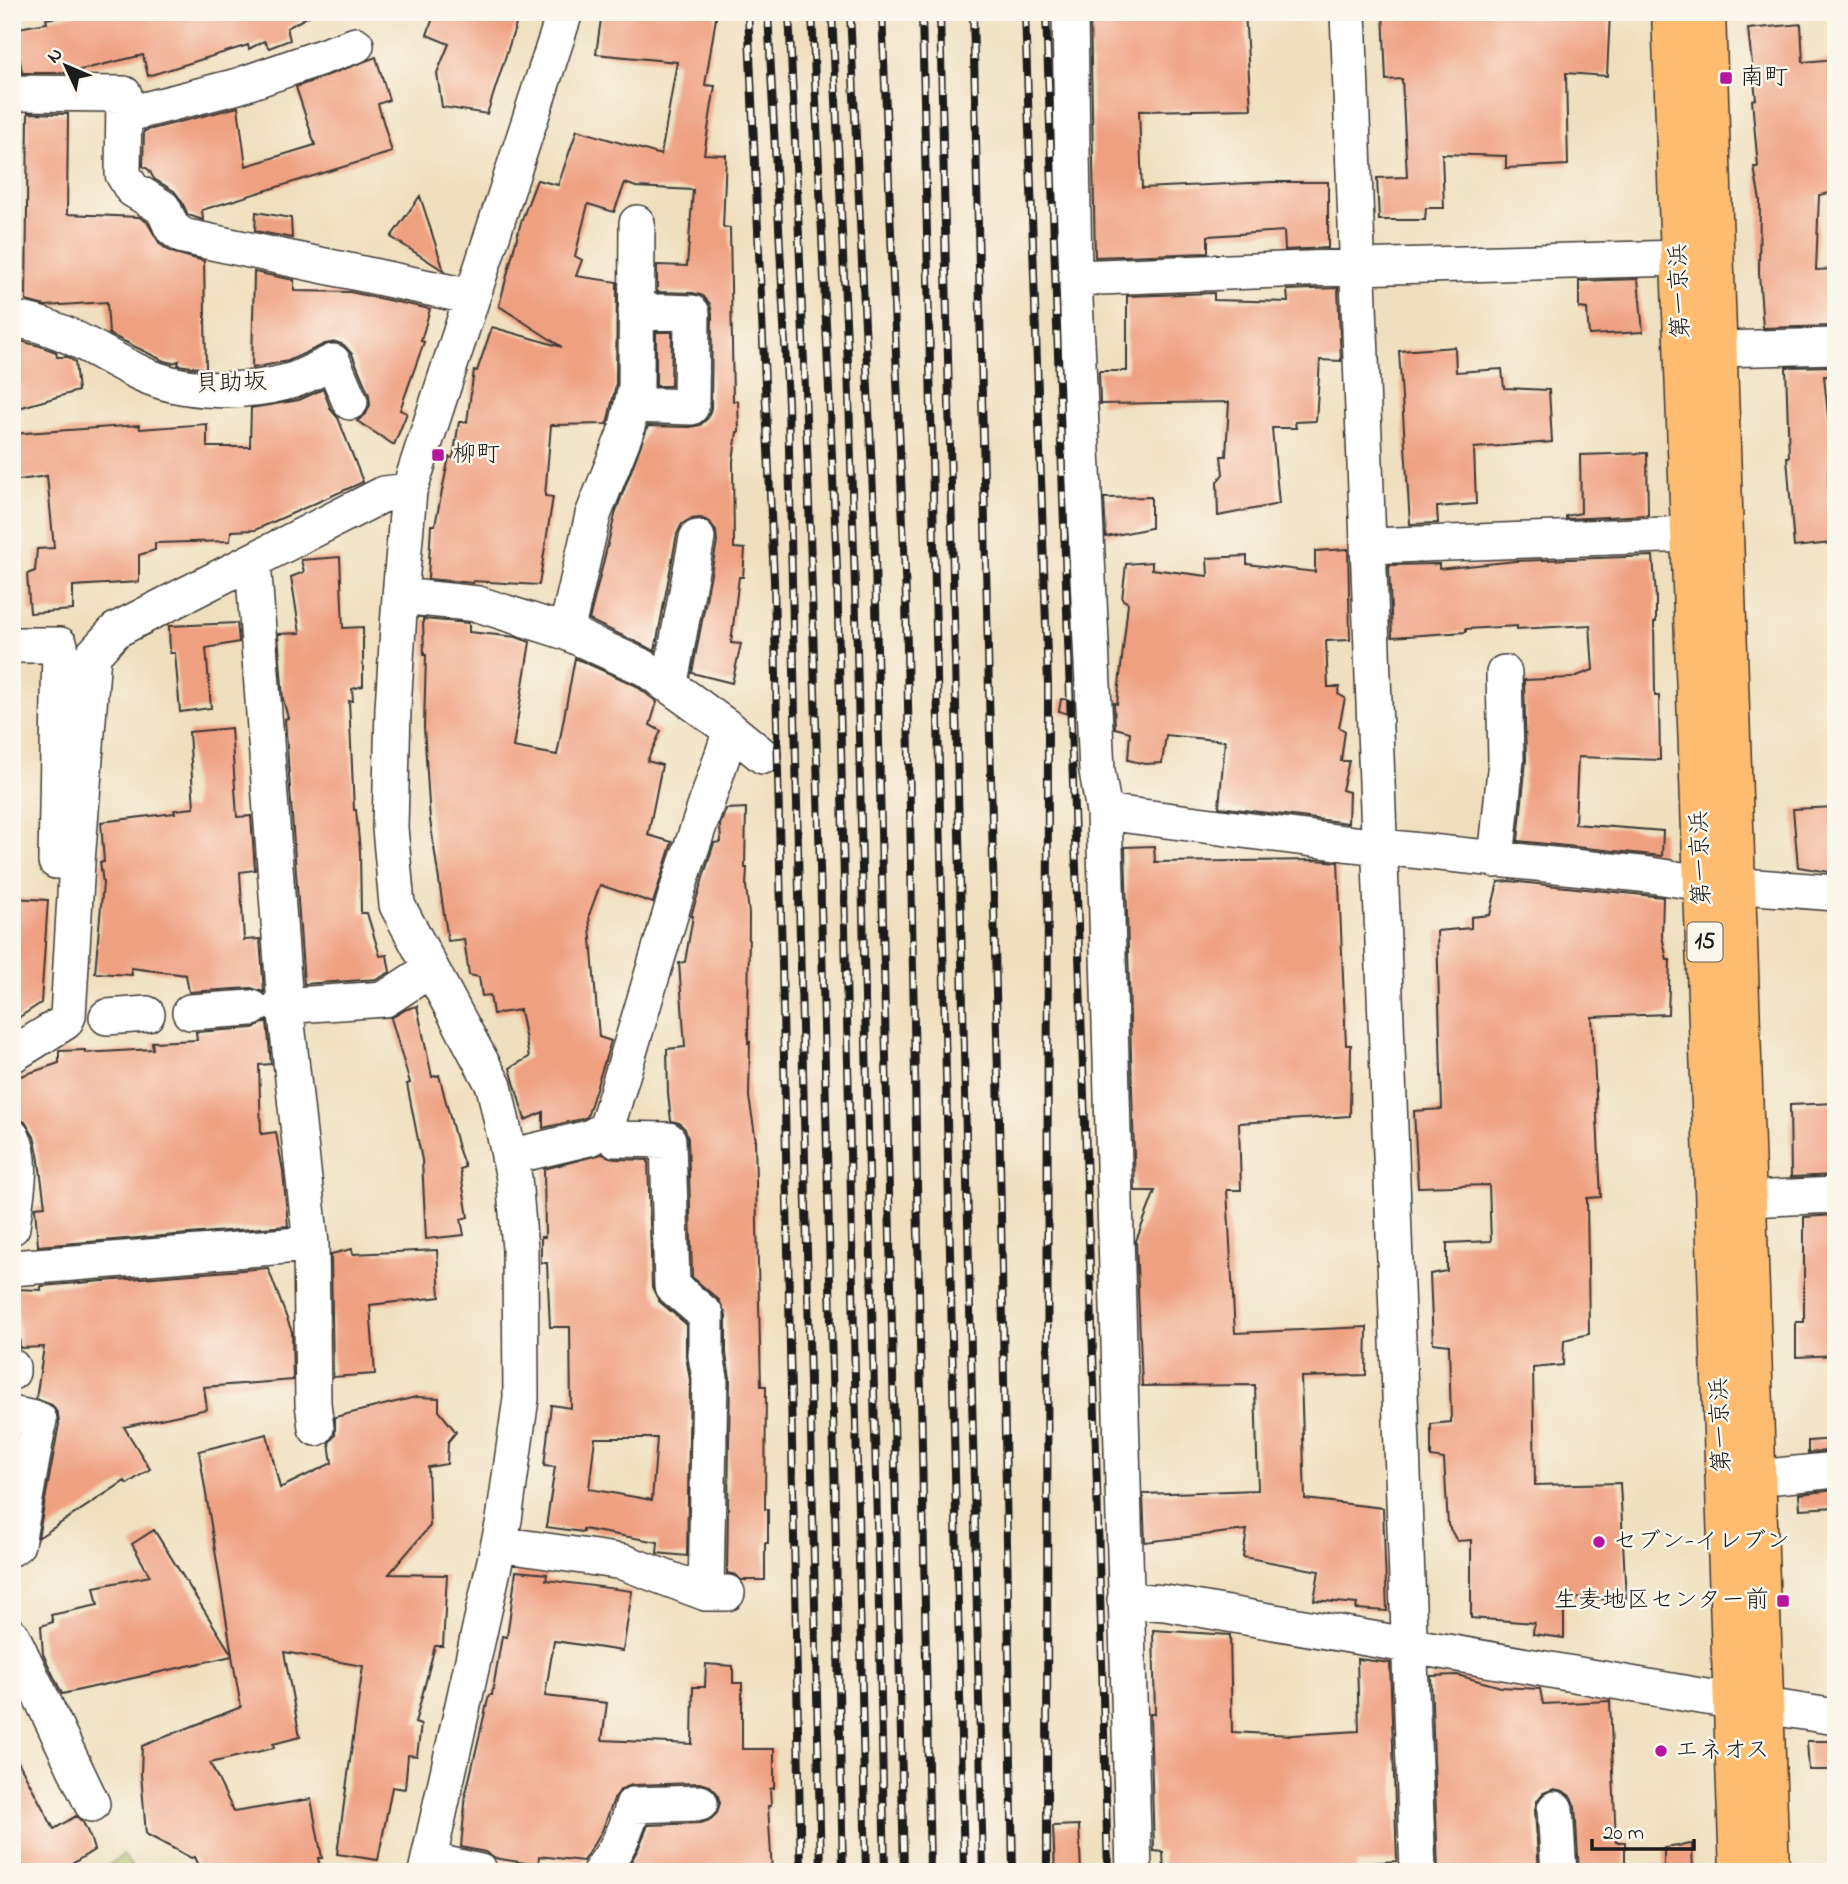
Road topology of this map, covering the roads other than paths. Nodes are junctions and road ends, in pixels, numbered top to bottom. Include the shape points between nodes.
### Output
1 (565, 12) edge
2 (1070, 12) edge
3 (1348, 12) edge
4 (1671, 12) edge
5 (1706, 12) edge
6 (356, 45) dead end
7 (12, 93) edge
8 (125, 115) junction
9 (637, 223) dead end
10 (1680, 258) junction
11 (1356, 267) junction
12 (1074, 278) junction
13 (472, 297) junction
14 (636, 311) junction
15 (12, 319) edge
16 (1836, 346) edge
17 (1718, 349) junction
18 (350, 402) dead end
19 (632, 405) junction
20 (409, 491) junction
21 (1690, 534) junction
22 (697, 538) dead end
23 (1369, 546) junction
24 (253, 561) junction
25 (400, 596) junction
26 (566, 632) junction
27 (12, 645) edge
28 (1504, 673) dead end
29 (666, 684) junction
30 (732, 730) junction
31 (764, 756) dead end
32 (1104, 812) junction
33 (1380, 846) junction
34 (1496, 860) junction
35 (77, 862) junction
36 (1719, 885) junction
37 (1836, 893) edge
38 (431, 970) junction
39 (273, 1006) junction
40 (190, 1012) dead end
41 (147, 1014) dead end
42 (85, 1017) junction
43 (12, 1055) edge
44 (606, 1129) junction
45 (12, 1137) edge
46 (509, 1157) junction
47 (1836, 1195) edge
48 (1747, 1199) junction
49 (12, 1227) edge
50 (312, 1244) junction
51 (12, 1268) edge
52 (12, 1414) edge
53 (316, 1428) dead end
54 (1836, 1470) edge
55 (1757, 1478) junction
56 (499, 1544) junction
57 (12, 1548) edge
58 (1125, 1600) junction
59 (12, 1636) edge
60 (1409, 1645) junction
61 (1749, 1704) junction
62 (1836, 1717) edge
63 (700, 1803) dead end
64 (92, 1804) dead end
65 (1555, 1809) dead end
66 (428, 1866) edge
67 (480, 1872) edge
68 (600, 1872) edge
69 (1134, 1872) edge
70 (1418, 1872) edge
71 (1559, 1872) edge
72 (1739, 1872) edge
73 (1770, 1872) edge

1 - 13 street
2 - 12 street
3 - 11 street
4 - 10 highway, 第一京浜 / 15
5 - 17 highway, 第一京浜 / 15
6 - 8 street via 238,86
7 - 8 street via 124,94
8 - 13 street via 123,174 132,189 163,208 172,228 183,236
9 - 14 street
10 - 11 street
10 - 21 highway, 第一京浜 / 15
11 - 12 street
11 - 23 street
12 - 32 street via 1097,771
13 - 20 street
14 - 19 street
14 - 19 street via 692,313 691,407
15 - 18 street, 貝助坂 via 63,331 142,374 203,389 294,380 333,362
16 - 17 street
17 - 36 highway, 第一京浜 / 15
19 - 26 street via 593,515
20 - 24 street via 384,494
20 - 25 street
21 - 23 street
21 - 36 highway, 第一京浜 / 15
22 - 29 street
23 - 33 street
24 - 35 street via 116,630 93,655
24 - 39 street
25 - 26 street via 478,604
25 - 38 street via 390,828 397,905
26 - 29 street via 645,668
27 - 35 street via 60,645 54,861
28 - 34 street via 1506,760
29 - 30 street
30 - 31 street
30 - 44 street via 680,882
32 - 33 street
32 - 58 street
33 - 34 street
33 - 60 street
34 - 36 street
35 - 42 street
36 - 37 street
36 - 48 highway, 第一京浜 / 15
36 - 61 highway, 第一京浜 / 15
38 - 39 street via 385,999
38 - 46 street via 494,1086
39 - 40 street
39 - 50 street
41 - 42 street
42 - 43 street via 65,1022
44 - 46 street via 589,1138
44 - 56 street via 615,1139 668,1140 672,1286 706,1315 716,1593 623,1562
45 - 49 street via 17,1146 18,1175
46 - 56 street via 520,1249 521,1398
47 - 48 street
48 - 55 highway, 第一京浜 / 15
50 - 51 street
50 - 53 street
52 - 57 street via 39,1420 17,1544
54 - 55 street
55 - 61 highway, 第一京浜 / 15
56 - 66 street
58 - 60 street
58 - 69 street
59 - 64 street
60 - 61 street
60 - 70 street
61 - 62 street
61 - 72 highway, 第一京浜 / 15
61 - 73 highway, 第一京浜 / 15
63 - 68 street via 633,1805 629,1825
65 - 71 street
66 - 67 street

